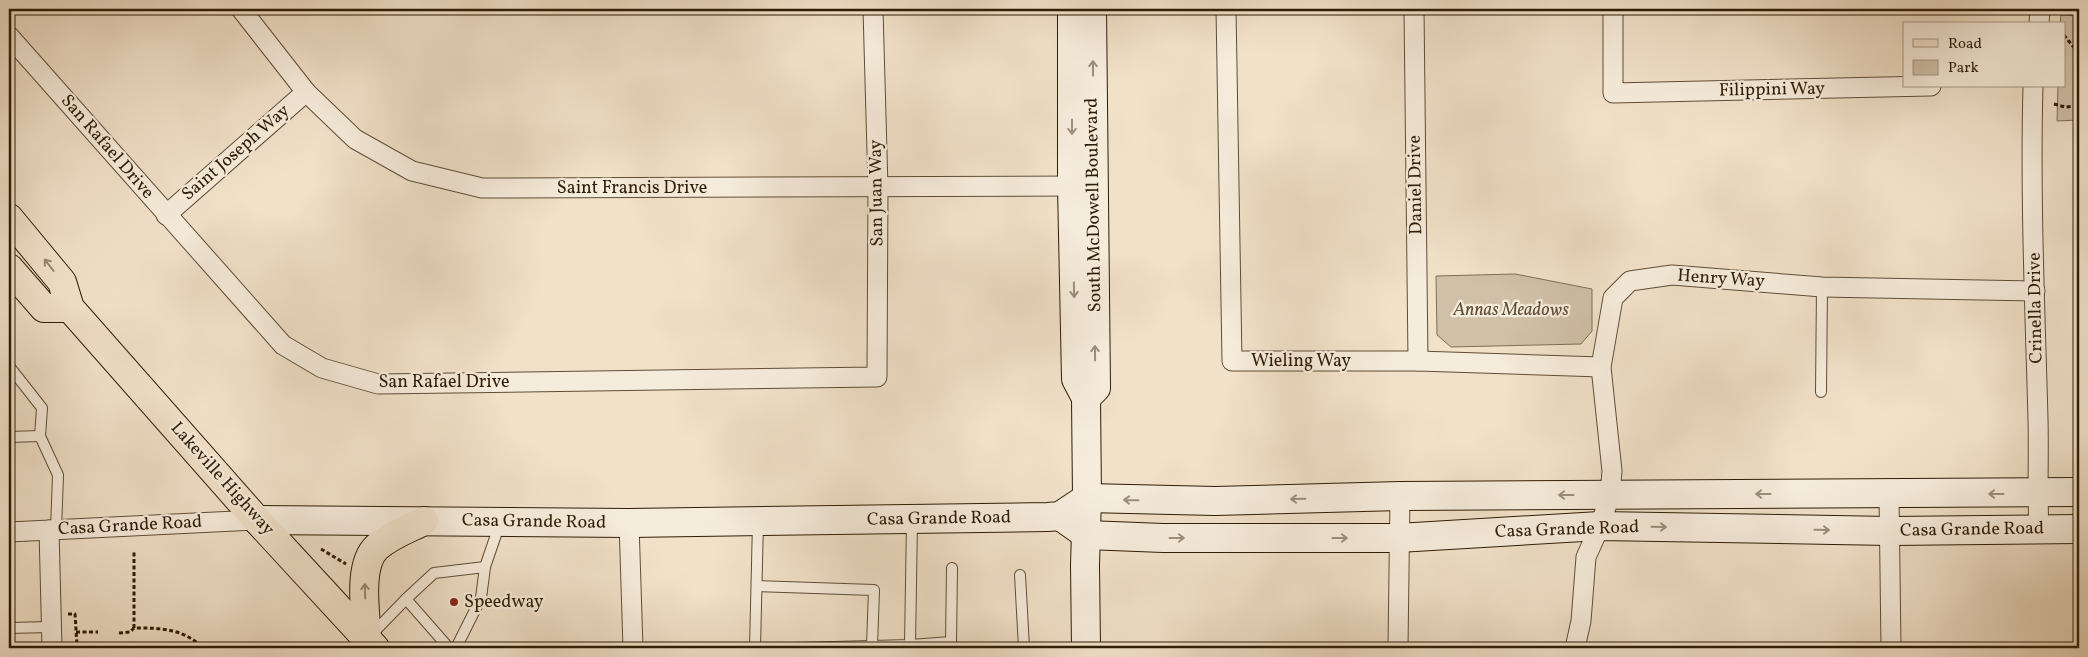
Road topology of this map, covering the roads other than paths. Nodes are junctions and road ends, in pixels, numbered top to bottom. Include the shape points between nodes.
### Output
1 (241, 9) edge
2 (873, 9) edge
3 (1072, 9) edge
4 (1092, 9) edge
5 (1226, 9) edge
6 (1414, 9) edge
7 (1613, 9) edge
8 (2040, 9) edge
9 (2039, 22) edge
10 (9, 36) edge
11 (1903, 87) edge
12 (2033, 88) edge
13 (306, 92) junction
14 (1083, 186) junction
15 (878, 188) junction
16 (166, 215) junction
17 (9, 218) edge
18 (9, 268) edge
19 (1822, 287) junction
20 (2035, 291) junction
21 (70, 308) junction
22 (1418, 361) junction
23 (9, 366) edge
24 (1601, 367) junction
25 (877, 377) joint
26 (1820, 392) dead end
27 (40, 436) junction
28 (9, 437) edge
29 (2079, 492) edge
30 (1610, 494) junction
31 (1889, 494) junction
32 (2038, 494) junction
33 (1400, 496) junction
34 (1087, 498) junction
35 (1060, 516) junction
36 (912, 519) junction
37 (257, 520) junction
38 (424, 521) junction
39 (758, 521) junction
40 (501, 522) junction
41 (628, 523) junction
42 (1600, 526) junction
43 (2039, 529) junction
44 (2079, 529) edge
45 (52, 530) junction
46 (1890, 531) junction
47 (9, 532) edge
48 (1087, 535) junction
49 (1398, 538) junction
50 (485, 567) junction
51 (952, 568) dead end
52 (1020, 575) dead end
53 (757, 586) junction
54 (406, 599) junction
55 (51, 627) junction
56 (9, 628) edge
57 (371, 644) edge
58 (872, 646) junction
59 (910, 647) edge
60 (52, 648) edge
61 (449, 648) edge
62 (456, 648) edge
63 (633, 648) edge
64 (755, 648) edge
65 (796, 648) edge
66 (1024, 648) edge
67 (1086, 648) edge
68 (1398, 648) edge
69 (1575, 648) edge
70 (1891, 648) edge

1 - 13 street, Saint Francis Drive
2 - 15 street, San Juan Way
3 -> 14 main road, South McDowell Boulevard
14 -> 4 main road, South McDowell Boulevard
5 - 22 street, Wieling Way via 1232,361
6 - 22 street, Daniel Drive
7 - 11 street, Filippini Way via 1613,93
8 - 9 street
10 - 16 street, San Rafael Drive
12 - 20 street, Crinella Drive
13 - 15 street, Saint Francis Drive via 355,139 412,171 482,188
13 - 16 street, Saint Joseph Way
14 - 15 street, Saint Francis Drive
14 - 34 main road, South McDowell Boulevard via 1096,388 1086,398
15 - 25 street, San Juan Way
16 - 25 street, San Rafael Drive via 283,345 322,368 378,384
21 -> 17 main road, Lakeville Highway via 62,282
18 - 21 main road via 44,308
19 - 20 street, Henry Way
19 - 24 street, Henry Way via 1672,275 1630,281 1613,298
19 - 26 lane
20 - 32 street, Crinella Drive
21 - 37 main road, Lakeville Highway
22 - 24 street, Wieling Way
23 - 27 lane via 41,404
24 - 30 street, Henry Way via 1612,471
27 - 28 lane
27 - 45 lane via 58,475
29 - 32 main road, Casa Grande Road
31 -> 30 main road, Casa Grande Road
30 -> 33 main road, Casa Grande Road
30 - 42 street, Henry Way
32 -> 31 main road, Casa Grande Road
31 - 46 street
32 - 43 street, Crinella Drive
33 -> 34 main road, Casa Grande Road via 1214,501
33 - 49 street
34 - 35 main road
34 - 48 main road, South McDowell Boulevard
35 - 36 main road, Casa Grande Road
35 - 48 main road
36 - 39 main road, Casa Grande Road
36 - 59 lane
37 - 38 main road, Casa Grande Road
37 - 45 street, Casa Grande Road
37 - 57 main road, Lakeville Highway
38 - 40 main road, Casa Grande Road
57 -> 38 main road via 365,575 367,562 376,548 393,535
39 - 41 main road, Casa Grande Road
39 - 53 lane
40 - 41 main road, Casa Grande Road
40 - 50 lane
41 - 63 street
42 -> 46 main road, Casa Grande Road
42 - 49 main road, Casa Grande Road
42 - 69 street, Henry Way via 1586,557 1581,621
43 - 44 main road, Casa Grande Road
43 - 46 main road, Casa Grande Road
45 - 47 street, Casa Grande Road
45 - 55 street
46 - 70 street
48 -> 49 main road, Casa Grande Road
48 - 67 main road, South McDowell Boulevard
49 - 68 street
50 - 54 lane via 434,573
50 - 62 lane via 481,598
51 - 59 lane via 951,642
52 - 66 lane
53 - 58 lane via 874,590
53 - 64 lane
54 - 57 lane
54 - 61 lane
55 - 56 lane
55 - 60 street
58 - 59 lane
58 - 65 lane

